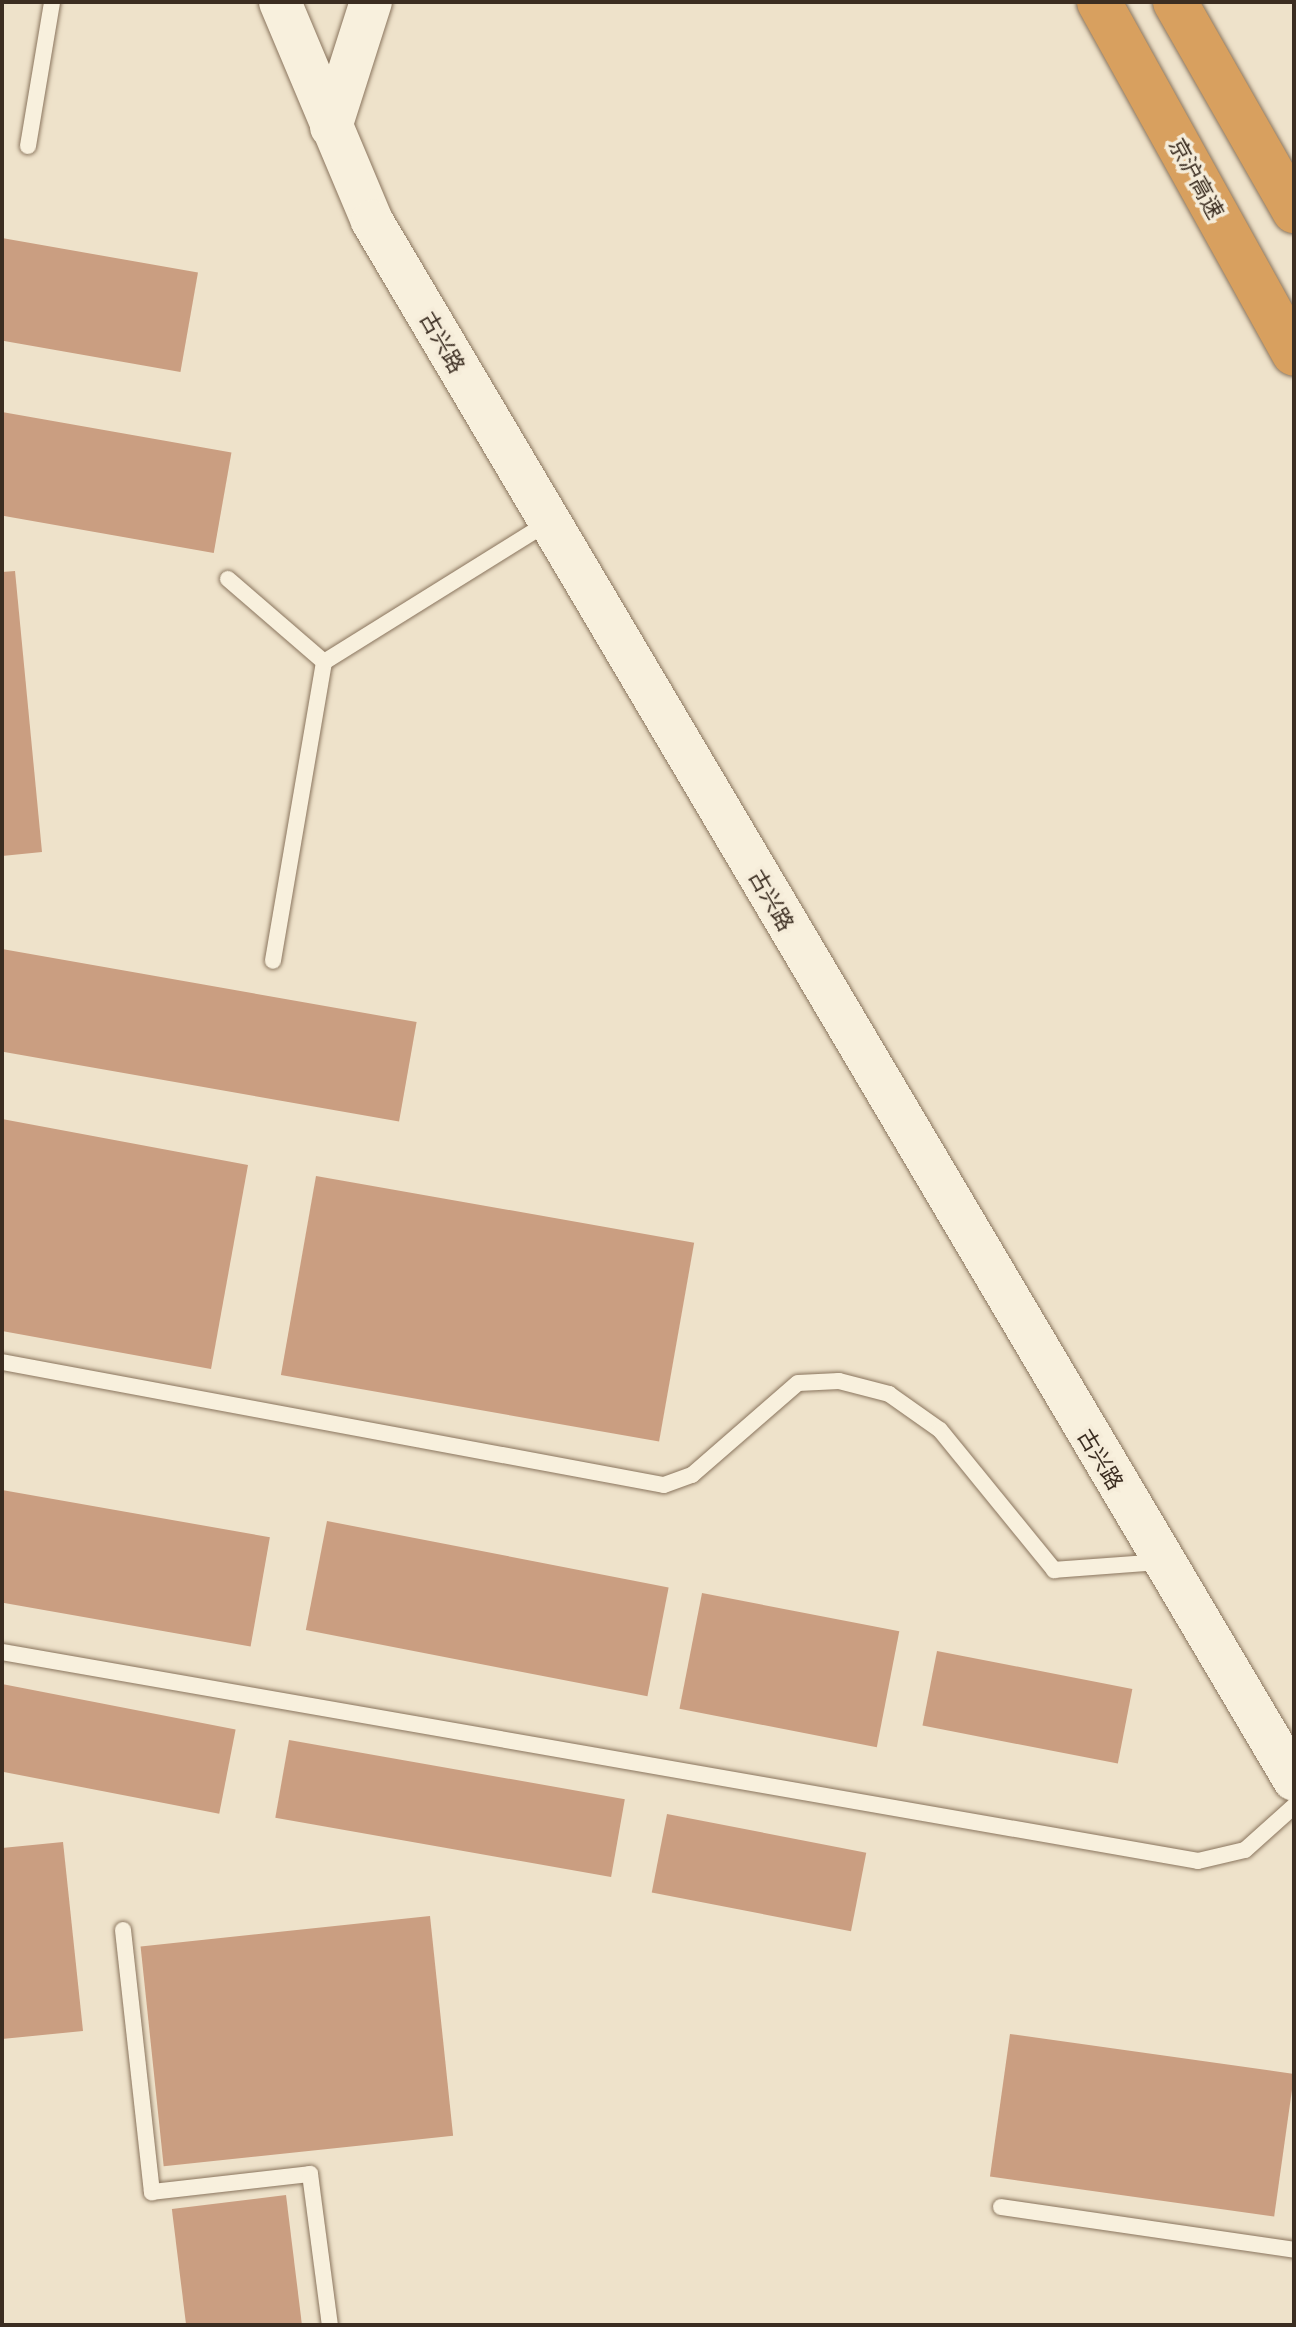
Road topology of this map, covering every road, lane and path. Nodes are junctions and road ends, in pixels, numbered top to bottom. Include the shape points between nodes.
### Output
1 (52, 2) edge
2 (280, 2) edge
3 (371, 2) edge
4 (1099, 2) edge
5 (1175, 2) edge
6 (331, 127) junction
7 (28, 146) dead end
8 (1294, 211) edge
9 (1294, 354) edge
10 (549, 522) junction
11 (228, 579) dead end
12 (324, 662) junction
13 (273, 961) dead end
14 (2, 1362) edge
15 (1163, 1562) junction
16 (2, 1652) edge
17 (1294, 1780) edge
18 (1294, 1806) edge
19 (123, 1930) dead end
20 (1001, 2207) dead end
21 (1294, 2250) edge
22 (330, 2325) edge

1 - 7 lane
2 - 6 street, 古兴路
3 - 6 street
4 - 9 highway, 京沪高速
5 - 8 highway
6 - 10 street, 古兴路 via 372,221
10 - 12 lane
10 - 15 street, 古兴路
11 - 12 lane
12 - 13 lane
14 - 15 lane via 664,1485 692,1475 798,1383 839,1381 889,1394 940,1430 1054,1570
15 - 17 street, 古兴路
16 - 18 lane via 1198,1861 1245,1850
19 - 22 lane via 152,2192 310,2174
20 - 21 lane

